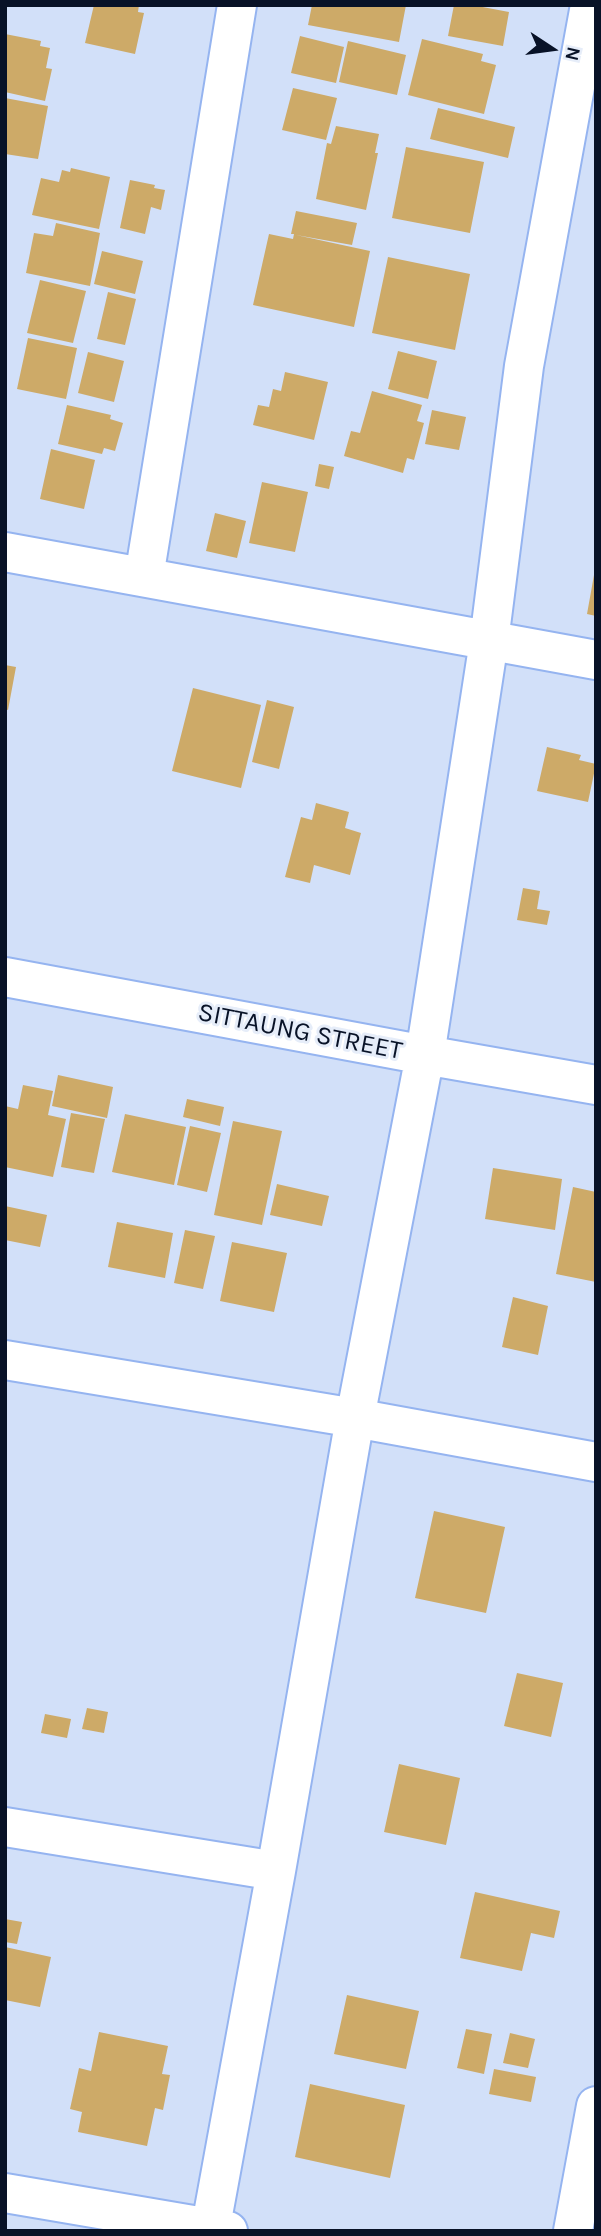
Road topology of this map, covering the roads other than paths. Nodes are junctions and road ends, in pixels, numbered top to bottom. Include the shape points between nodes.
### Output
1 (237, 5) edge
2 (590, 5) edge
3 (5, 552) edge
4 (144, 577) junction
5 (489, 641) junction
6 (596, 660) edge
7 (5, 977) edge
8 (425, 1055) junction
9 (596, 1085) edge
10 (5, 1360) edge
11 (355, 1418) junction
12 (596, 1462) edge
13 (5, 1827) edge
14 (276, 1871) junction
15 (596, 2106) edge
16 (5, 2193) edge
17 (216, 2230) edge
18 (573, 2231) edge

1 - 4 street
2 - 5 street via 524,366
3 - 4 street
4 - 5 street
5 - 6 street
5 - 8 street
7 - 8 street, SITTAUNG STREET
8 - 9 street, SITTAUNG STREET
8 - 11 street
10 - 11 street
11 - 12 street
11 - 14 street
13 - 14 street
14 - 17 street
15 - 18 street
16 - 17 street

